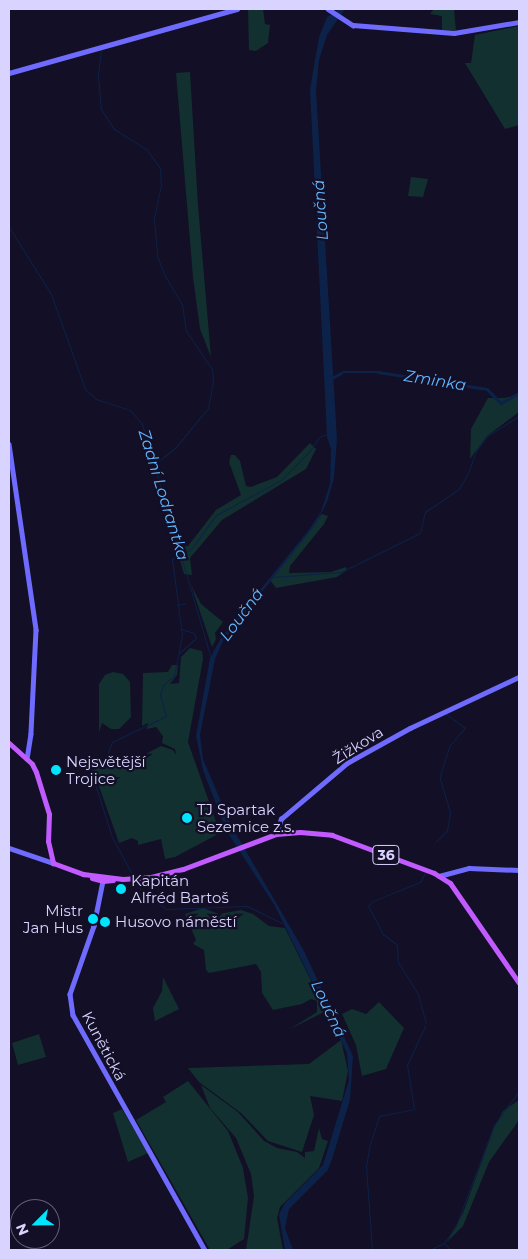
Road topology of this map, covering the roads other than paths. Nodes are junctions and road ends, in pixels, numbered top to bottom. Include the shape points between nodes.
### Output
1 (237, 9) edge
2 (330, 10) edge
3 (519, 22) edge
4 (9, 73) edge
5 (9, 444) edge
6 (519, 677) edge
7 (9, 743) edge
8 (27, 759) junction
9 (276, 834) junction
10 (9, 848) edge
11 (53, 863) junction
12 (519, 870) edge
13 (439, 876) junction
14 (103, 879) junction
15 (519, 983) edge
16 (205, 1250) edge

1 - 4 street
2 - 3 street via 353,25 454,34
5 - 8 street via 34,612 36,650 30,756
6 - 9 street, Žižkova via 347,763 282,819
7 - 8 main road
8 - 11 main road via 36,772 48,811 48,845
9 - 13 main road, 36 via 332,835
9 - 14 main road, 36 via 172,872 131,879
10 - 11 street
11 - 14 main road, 36
12 - 13 street via 469,868
13 - 15 main road, 36 via 462,896
14 - 16 street, Kunětická via 90,940 70,997 75,1022

